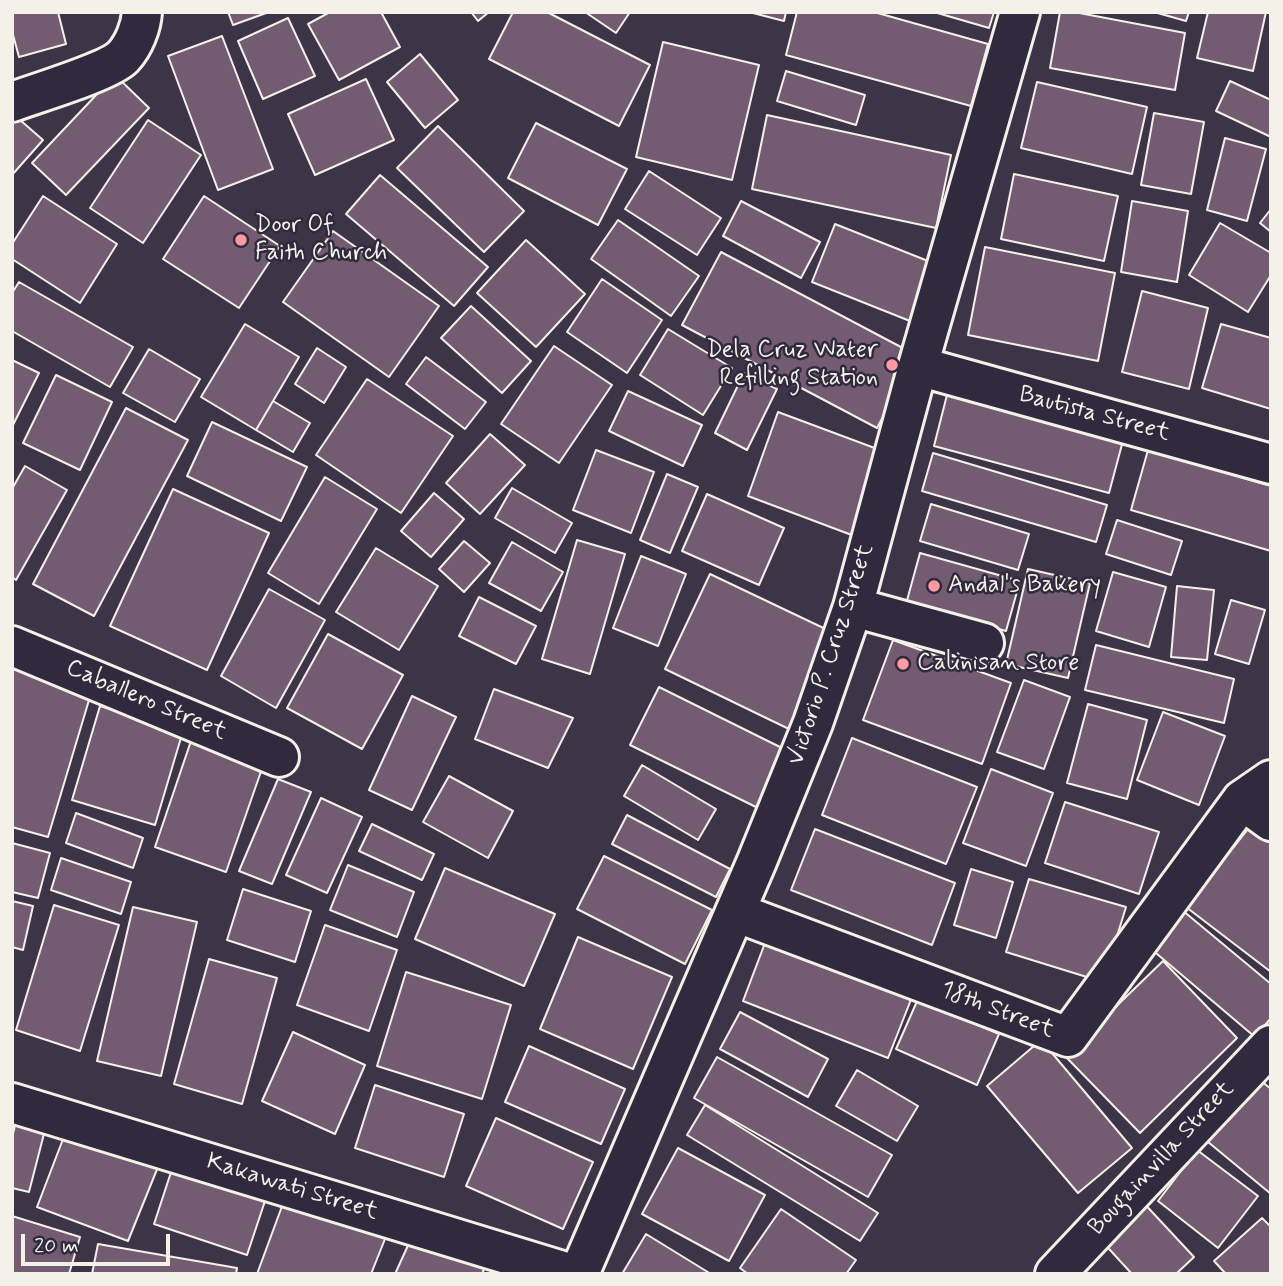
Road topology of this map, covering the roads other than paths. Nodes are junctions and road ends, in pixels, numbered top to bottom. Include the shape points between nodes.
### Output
1 (142, 12) edge
2 (1020, 12) edge
3 (12, 102) edge
4 (918, 366) junction
5 (1271, 464) edge
6 (853, 607) junction
7 (984, 643) dead end
8 (12, 646) edge
9 (279, 757) dead end
10 (1261, 800) edge
11 (735, 912) junction
12 (1271, 1045) edge
13 (12, 1103) edge
14 (572, 1274) edge
15 (579, 1274) edge
16 (1055, 1274) edge

1 - 3 street via 141,24 123,57
2 - 4 street, Victorio P. Cruz Street
4 - 5 street, Bautista Street
4 - 6 street, Victorio P. Cruz Street
6 - 7 street
6 - 11 street, Victorio P. Cruz Street via 813,723
8 - 9 street, Caballero Street
10 - 11 street, 18th Street via 1068,1037
11 - 15 street, Victorio P. Cruz Street
12 - 16 street, Bougainvilla Street
13 - 14 street, Kakawati Street

